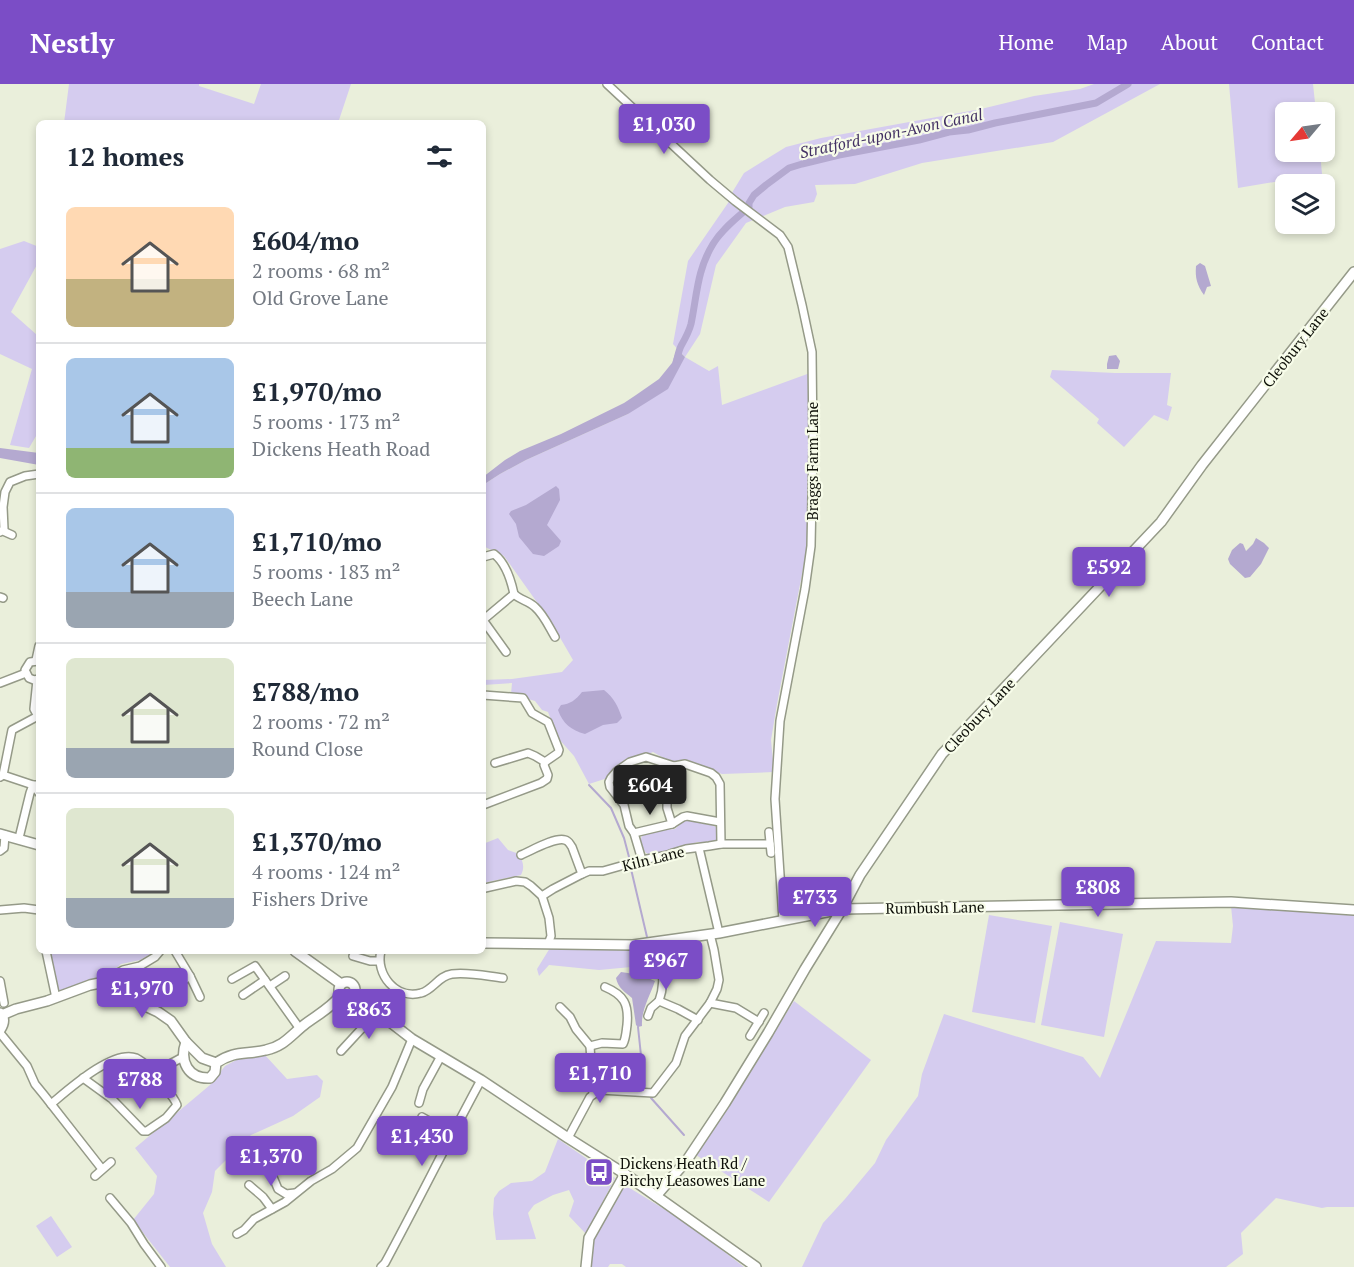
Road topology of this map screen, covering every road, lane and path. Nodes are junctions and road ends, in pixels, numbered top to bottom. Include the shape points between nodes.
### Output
1 (607, 84) edge
2 (1354, 272) edge
3 (36, 474) edge
4 (1, 532) edge
5 (12, 535) dead end
6 (486, 555) edge
7 (514, 594) junction
8 (486, 617) edge
9 (486, 624) edge
10 (555, 637) dead end
11 (506, 652) dead end
12 (36, 661) edge
13 (26, 673) junction
14 (36, 680) edge
15 (0, 683) edge
16 (36, 694) edge
17 (486, 695) edge
18 (36, 712) edge
19 (36, 716) edge
20 (545, 762) junction
21 (495, 763) dead end
22 (674, 766) junction
23 (2, 776) edge
24 (36, 785) edge
25 (486, 805) edge
26 (720, 822) junction
27 (672, 824) junction
28 (769, 832) dead end
29 (634, 833) junction
30 (3, 834) edge
31 (19, 838) junction
32 (36, 844) edge
33 (721, 844) junction
34 (770, 844) junction
35 (699, 848) junction
36 (0, 851) edge
37 (771, 853) dead end
38 (521, 855) dead end
39 (642, 860) junction
40 (582, 874) junction
41 (486, 889) edge
42 (542, 896) junction
43 (842, 909) junction
44 (1354, 909) edge
45 (0, 910) edge
46 (36, 910) edge
47 (783, 920) junction
48 (714, 933) junction
49 (486, 943) edge
50 (548, 944) junction
51 (47, 954) edge
52 (158, 954) edge
53 (177, 954) edge
54 (299, 954) edge
55 (380, 954) edge
56 (353, 956) dead end
57 (661, 960) dead end
58 (379, 961) junction
59 (502, 969) dead end
60 (652, 970) dead end
61 (664, 972) junction
62 (190, 976) junction
63 (285, 976) dead end
64 (232, 979) dead end
65 (0, 981) edge
66 (181, 982) dead end
67 (111, 983) junction
68 (267, 983) junction
69 (341, 984) junction
70 (605, 987) dead end
71 (354, 994) junction
72 (243, 995) dead end
73 (341, 995) junction
74 (200, 997) dead end
75 (56, 998) junction
76 (658, 1001) junction
77 (4, 1003) dead end
78 (710, 1003) junction
79 (560, 1007) dead end
80 (377, 1012) junction
81 (764, 1013) dead end
82 (1, 1014) edge
83 (648, 1016) dead end
84 (698, 1020) junction
85 (759, 1022) junction
86 (300, 1029) junction
87 (0, 1031) edge
88 (750, 1036) dead end
89 (412, 1039) junction
90 (186, 1042) junction
91 (590, 1046) junction
92 (341, 1051) dead end
93 (441, 1056) junction
94 (183, 1057) junction
95 (216, 1063) junction
96 (155, 1072) junction
97 (83, 1078) junction
98 (481, 1080) junction
99 (593, 1094) junction
100 (419, 1103) dead end
101 (51, 1104) junction
102 (422, 1117) dead end
103 (448, 1132) junction
104 (568, 1138) junction
105 (264, 1153) dead end
106 (111, 1162) dead end
107 (102, 1169) junction
108 (625, 1174) junction
109 (94, 1176) dead end
110 (249, 1185) dead end
111 (296, 1193) junction
112 (656, 1196) junction
113 (110, 1198) dead end
114 (272, 1209) junction
115 (237, 1234) dead end
116 (161, 1267) edge
117 (381, 1267) edge
118 (586, 1267) edge
119 (756, 1267) edge

1 - 47 street, Braggs Farm Lane via 710,180 780,235 788,247 812,352 811,546 780,721 775,799
2 - 43 street, Cleobury Lane via 1161,522 942,754 860,875
3 - 4 street via 10,483 5,492
4 - 5 street
6 - 7 street via 500,558
7 - 8 street
7 - 10 street via 534,606
9 - 11 street
12 - 13 street via 28,664
13 - 14 street
13 - 15 street
16 - 18 street
17 - 20 street via 523,698 532,713 548,722 559,750
19 - 23 street via 12,730
20 - 21 street via 528,753
20 - 25 street via 547,779
22 - 26 street via 685,764 716,777 720,784
22 - 27 street via 667,796
22 - 29 street via 646,757 630,762 611,778 610,787 624,805
23 - 24 street
24 - 31 street via 30,792
26 - 27 street via 687,816
26 - 33 street
27 - 29 street
28 - 34 street
29 - 39 street
30 - 31 street
30 - 36 street via 4,848
31 - 32 street
33 - 34 street, Kiln Lane
33 - 35 street, Kiln Lane
34 - 37 street
35 - 39 street, Kiln Lane
35 - 48 street
38 - 40 street via 565,840 576,845
39 - 40 street, Kiln Lane
40 - 42 street, Kiln Lane
41 - 42 street via 525,882
42 - 50 street via 549,918
43 - 44 street, Rumbush Lane via 1231,902
43 - 47 street, Rumbush Lane
43 - 112 street, Cleobury Lane via 724,1103 687,1160
45 - 46 street
47 - 48 street, Rumbush Lane
48 - 50 street, Rumbush Lane via 633,945
48 - 78 street via 718,980
49 - 50 street, Rumbush Lane
51 - 75 street
52 - 67 street via 140,966 116,974
53 - 62 street
54 - 69 street
55 - 58 street
56 - 58 street
57 - 61 street
58 - 59 street via 389,984 415,994 424,993 449,974 500,978
60 - 61 street
61 - 76 street
62 - 66 street
62 - 74 street
63 - 68 street
64 - 68 street via 255,966
65 - 77 street
67 - 75 street via 90,985
67 - 90 street via 171,1021
68 - 72 street
68 - 86 street
69 - 71 street via 350,983
69 - 73 street
70 - 91 street via 624,999 628,1010 626,1039 623,1044
71 - 73 street via 348,998
71 - 80 street
73 - 86 street
75 - 82 street
76 - 83 street
76 - 84 street
78 - 84 street
78 - 85 street via 736,1008
79 - 91 street
80 - 89 street
80 - 92 street
81 - 85 street
82 - 87 street via 4,1022
84 - 99 street via 685,1036 676,1063 649,1093 600,1090
85 - 88 street
86 - 95 street via 274,1048 231,1054
87 - 101 street
89 - 93 street
89 - 111 street via 392,1087 357,1148
90 - 94 street
90 - 95 street via 202,1059
91 - 99 street
93 - 98 street
93 - 100 street
94 - 95 street via 187,1067 201,1078 210,1078
94 - 96 street
96 - 97 street via 134,1057 114,1060
96 - 97 street via 177,1105 147,1131
97 - 101 street
98 - 103 street
98 - 104 street
99 - 104 street
101 - 107 street
102 - 103 street
103 - 117 street via 443,1152
104 - 108 street
105 - 111 street via 278,1189 286,1194
106 - 107 street
107 - 109 street
108 - 112 street
108 - 118 street via 589,1239
110 - 114 street
111 - 114 street
112 - 119 street
113 - 116 street
114 - 115 street

